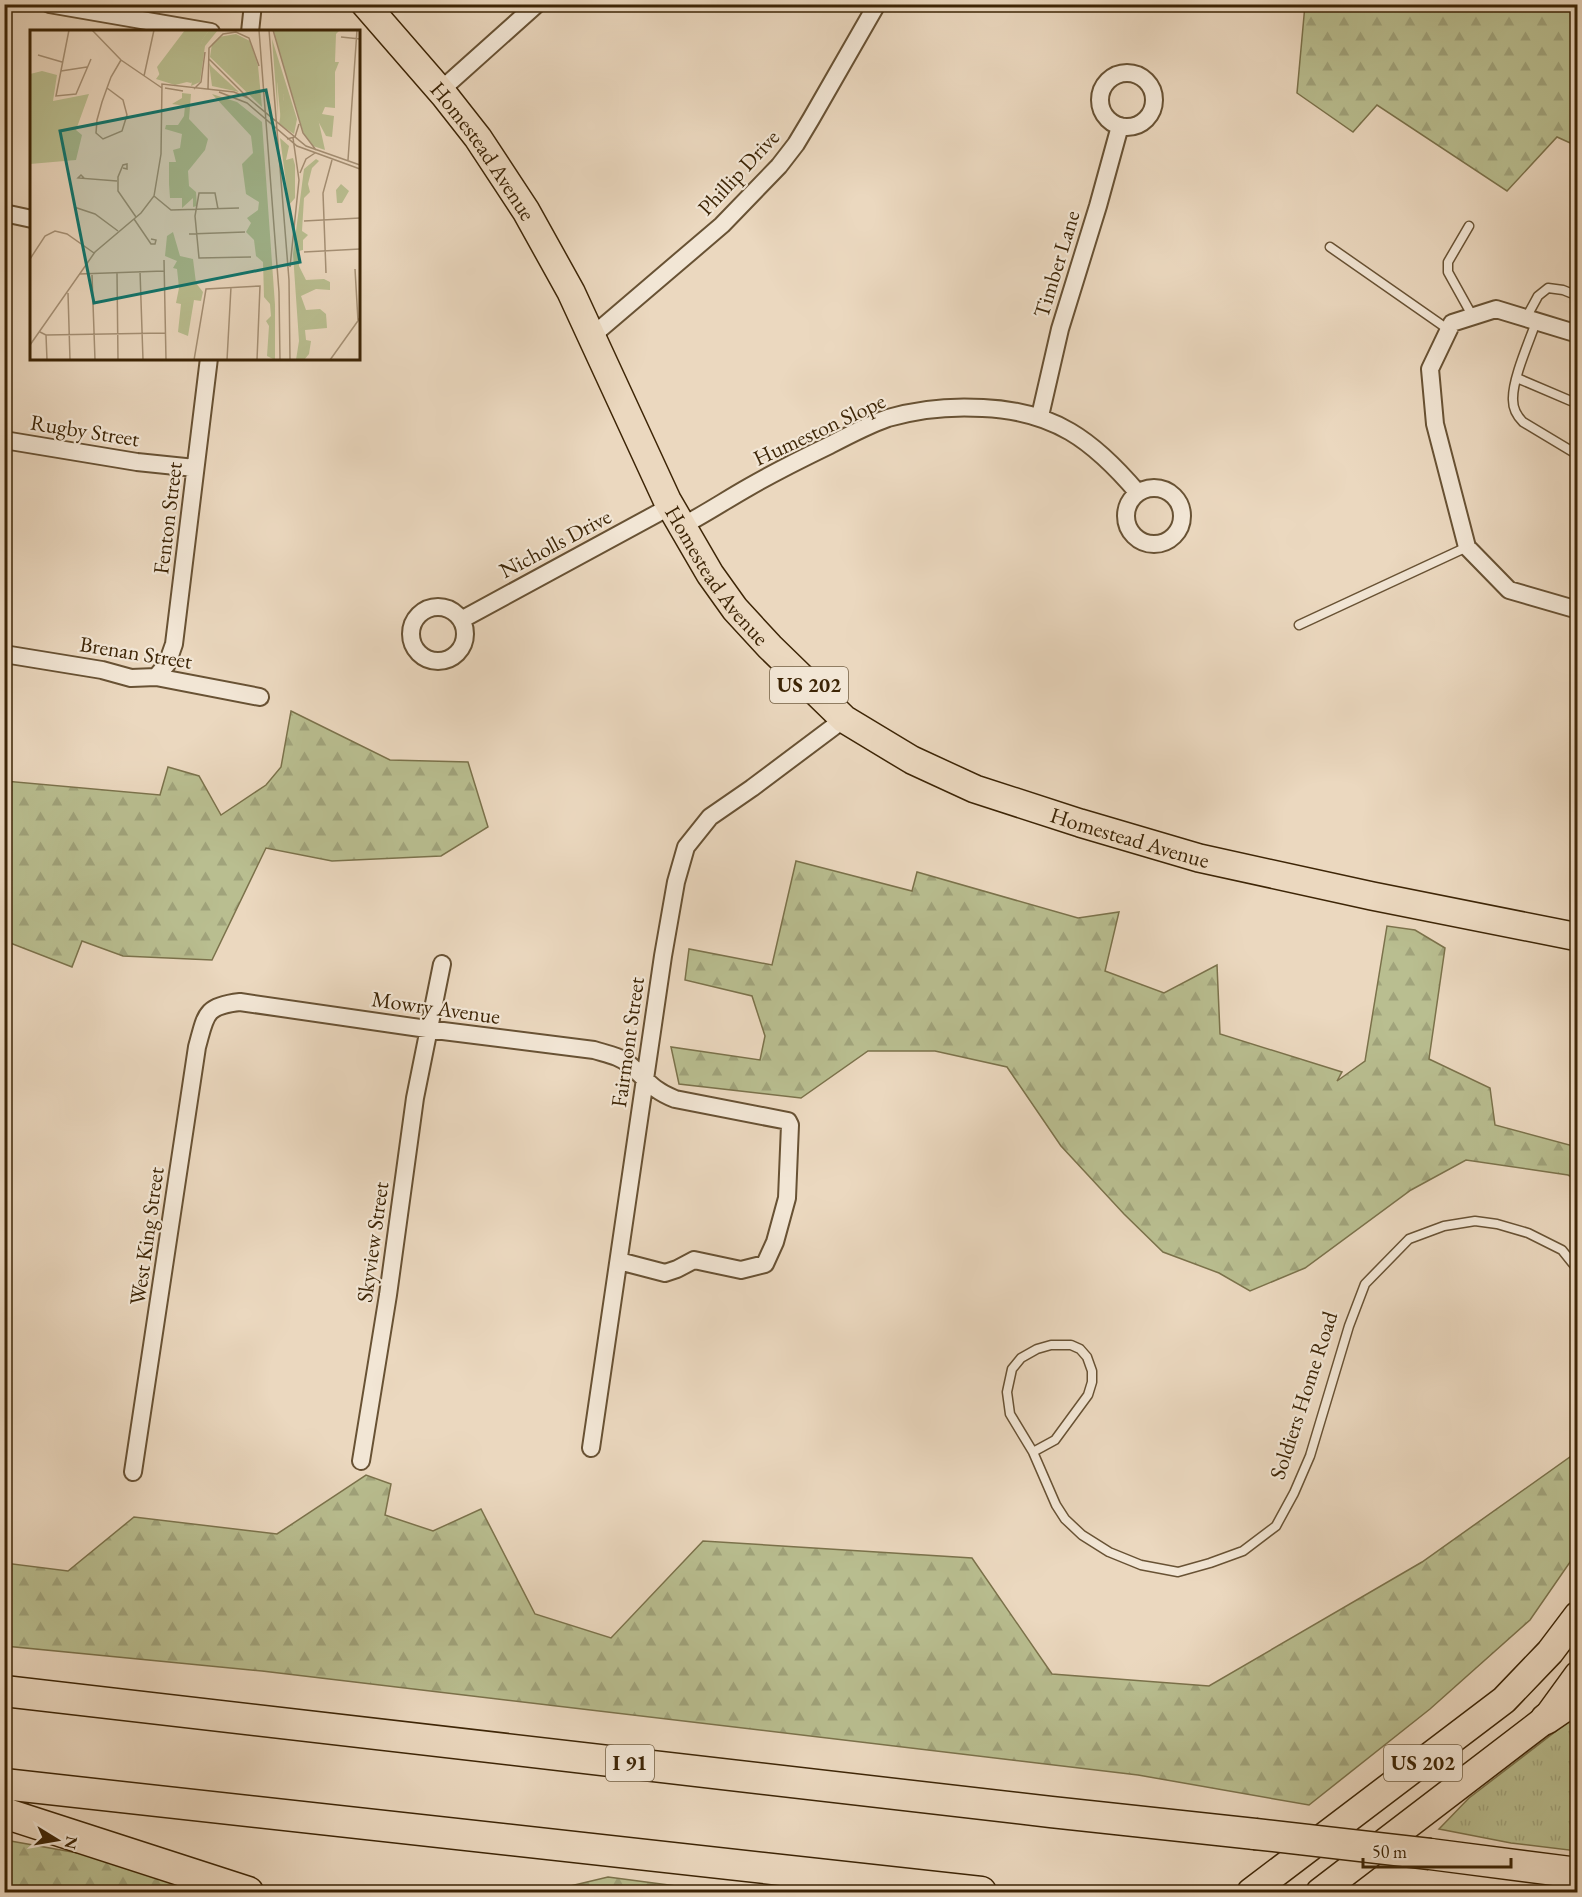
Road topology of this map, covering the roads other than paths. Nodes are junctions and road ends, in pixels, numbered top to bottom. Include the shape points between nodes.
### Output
1 (253, 4) edge
2 (365, 4) edge
3 (537, 4) edge
4 (878, 4) edge
5 (54, 5) edge
6 (199, 30) edge
7 (250, 30) edge
8 (441, 90) junction
9 (1120, 126) dead end
10 (4, 213) edge
11 (30, 219) edge
12 (1469, 226) dead end
13 (1330, 247) dead end
14 (1578, 296) edge
15 (1473, 317) junction
16 (1531, 320) junction
17 (1449, 330) junction
18 (1578, 334) edge
19 (592, 336) junction
20 (208, 360) edge
21 (1517, 378) junction
22 (1578, 404) edge
23 (1040, 416) junction
24 (4, 440) edge
25 (1578, 455) edge
26 (195, 468) junction
27 (1138, 493) dead end
28 (676, 516) junction
29 (1467, 547) junction
30 (1578, 610) edge
31 (461, 620) dead end
32 (1299, 625) dead end
33 (4, 654) edge
34 (156, 677) junction
35 (260, 697) dead end
36 (844, 719) junction
37 (1578, 937) edge
38 (442, 964) dead end
39 (212, 1009) joint
40 (427, 1029) junction
41 (644, 1081) junction
42 (619, 1261) junction
43 (1578, 1270) edge
44 (591, 1449) dead end
45 (1033, 1452) junction
46 (361, 1461) dead end
47 (133, 1472) dead end
48 (1578, 1614) edge
49 (1578, 1675) edge
50 (4, 1691) edge
51 (1578, 1697) edge
52 (1546, 1719) junction
53 (4, 1784) edge
54 (4, 1813) edge
55 (1528, 1866) junction
56 (1578, 1868) edge
57 (1578, 1873) edge
58 (248, 1893) edge
59 (981, 1893) edge
60 (1251, 1893) edge
61 (1320, 1893) edge

1 - 7 street
2 - 8 main road, Homestead Avenue / US 202
3 - 8 street
4 - 19 street, Phillip Drive via 812,120 779,166 722,225
5 - 6 street
8 - 19 main road, Homestead Avenue / US 202 via 526,211
9 - 23 street, Timber Lane via 1060,329
10 - 11 street
12 - 15 lane via 1448,262 1448,272
13 - 17 lane
14 - 16 lane via 1548,288 1538,296
15 - 16 street via 1496,309
15 - 17 street via 1452,323
16 - 18 street
16 - 21 lane
17 - 29 street via 1430,369 1435,424
19 - 28 main road, Homestead Avenue / US 202
20 - 26 street, Fenton Street
21 - 22 lane
21 - 25 lane via 1513,402 1517,415
23 - 27 street, Humeston Slope via 1091,447
23 - 28 street, Humeston Slope via 967,407 926,410 886,419
24 - 26 street, Rugby Street
26 - 34 street, Fenton Street via 174,644 167,664
28 - 31 street, Nicholls Drive
28 - 36 main road, Homestead Avenue / US 202 via 735,609
29 - 30 street via 1509,590
29 - 32 lane
33 - 34 street, Brenan Street via 131,678
34 - 35 street, Brenan Street
36 - 37 main road, Homestead Avenue / US 202 via 912,760 975,789 1080,823 1199,858
36 - 41 street, Fairmont Street via 710,817 686,847 676,882
38 - 40 street, Skyview Street
39 - 40 street, Mowry Avenue via 240,1002
39 - 47 street, West King Street via 197,1047
40 - 41 street, Mowry Avenue via 594,1050 629,1064
40 - 46 street, Skyview Street
41 - 42 street, Fairmont Street
41 - 42 street via 675,1099 788,1121 787,1198 765,1264 741,1270 694,1260 664,1273
42 - 44 street, Fairmont Street
43 - 45 lane, Soldiers Home Road via 1562,1250 1528,1233 1497,1224 1474,1221 1409,1239 1365,1284 1310,1456 1276,1526 1243,1551 1209,1563 1178,1572 1141,1565 1082,1535 1056,1505
45 - 45 lane, Soldiers Home Road via 1055,1440 1088,1395 1092,1371 1087,1357 1071,1345 1044,1347 1021,1358 1012,1370 1007,1392 1010,1414
48 - 60 main road, US 202 via 1550,1652 1504,1700
49 - 52 main road, US 202
50 - 55 highway, I 91, bridge
51 - 52 highway
52 - 61 main road, US 202
53 - 59 highway
54 - 58 highway
55 - 56 highway
55 - 57 highway, I 91

